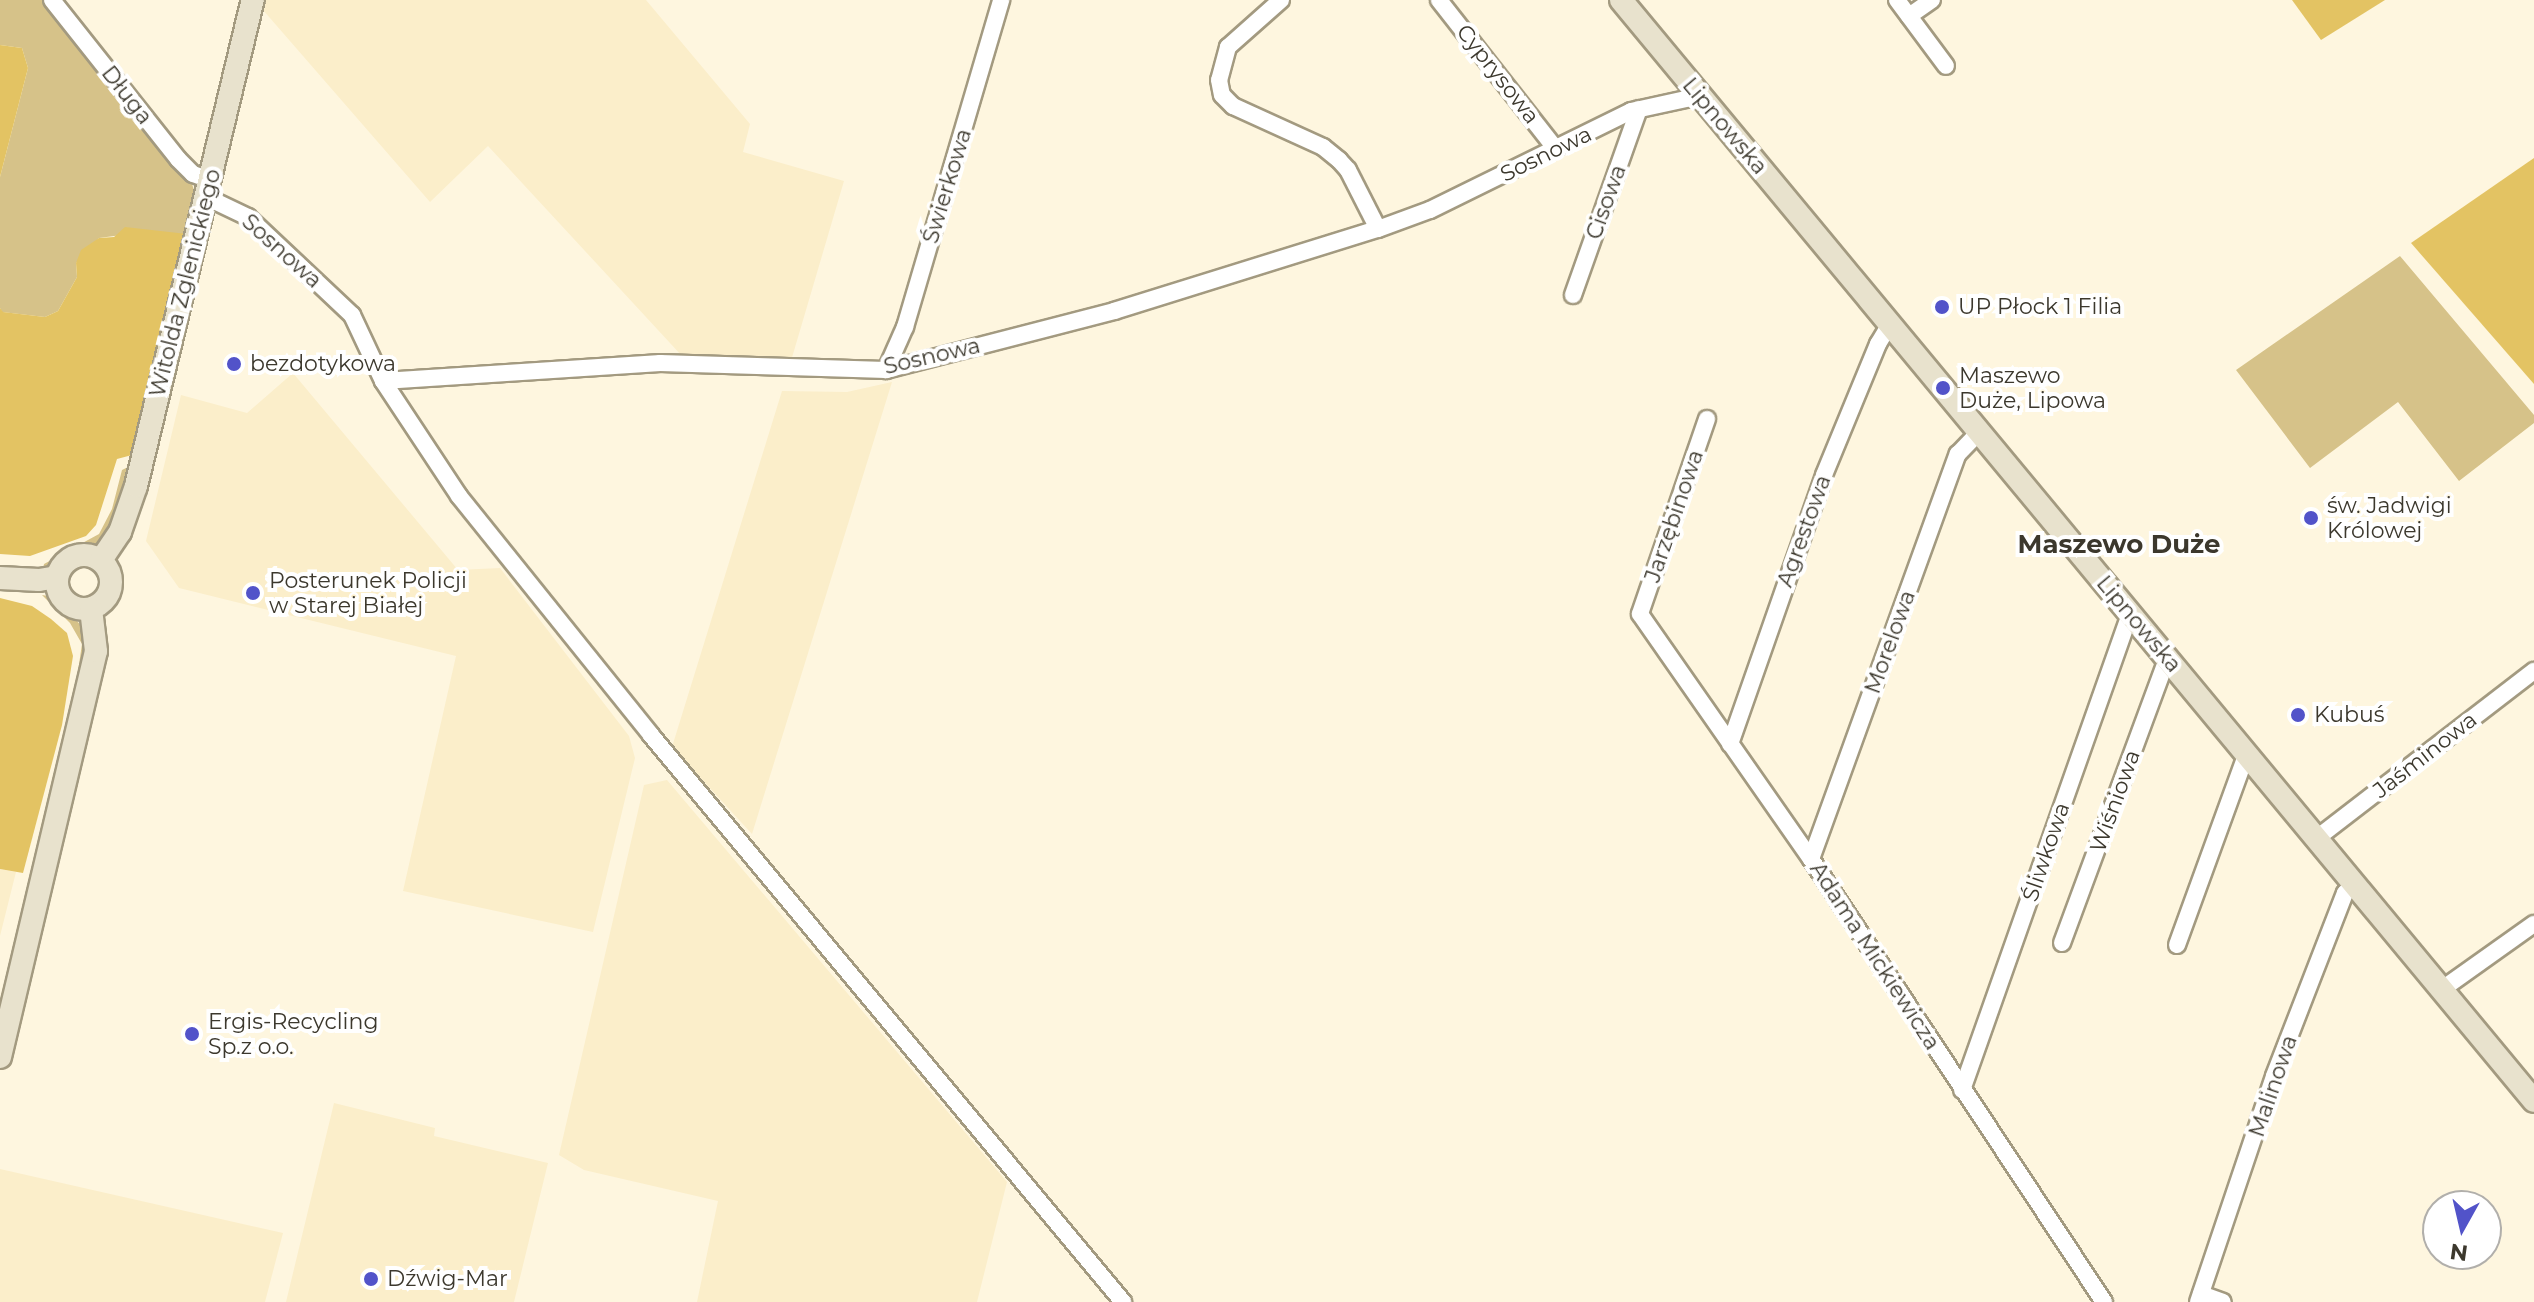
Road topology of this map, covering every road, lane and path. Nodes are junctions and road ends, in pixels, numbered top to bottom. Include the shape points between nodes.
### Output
1 (52, 0) edge
2 (253, 0) edge
3 (1001, 0) edge
4 (1281, 0) edge
5 (1439, 0) edge
6 (1621, 0) edge
7 (1897, 0) edge
8 (1932, 0) edge
9 (1909, 16) junction
10 (1946, 66) dead end
11 (1700, 96) junction
12 (1639, 109) junction
13 (1556, 149) junction
14 (208, 189) junction
15 (1378, 229) junction
16 (1573, 295) dead end
17 (1890, 324) junction
18 (886, 370) junction
19 (383, 381) junction
20 (1707, 419) dead end
21 (1979, 432) junction
22 (101, 560) junction
23 (57, 577) junction
24 (0, 578) edge
25 (91, 609) junction
26 (1640, 614) joint
27 (2130, 614) junction
28 (2167, 659) junction
29 (2534, 671) edge
30 (1730, 744) junction
31 (2246, 755) junction
32 (2317, 838) junction
33 (1811, 859) junction
34 (2354, 884) junction
35 (2534, 924) edge
36 (2062, 943) dead end
37 (2177, 945) dead end
38 (2441, 990) junction
39 (0, 1057) edge
40 (1962, 1090) junction
41 (2534, 1101) edge
42 (2200, 1298) edge
43 (1123, 1302) edge
44 (2104, 1302) edge
45 (2223, 1302) edge

1 - 14 street, Długa via 178,159
2 - 14 main road, Witolda Zglenickiego
3 - 18 street, Świerkowa via 905,327
4 - 15 street via 1228,47 1219,80 1222,95 1233,106 1323,147 1339,160
5 - 13 street, Cyprysowa
6 - 11 main road, Lipnowska
7 - 9 street
8 - 9 street
9 - 10 street
11 - 12 street, Sosnowa
11 - 17 main road, Lipnowska
12 - 13 street, Sosnowa
12 - 16 street, Cisowa
13 - 15 street, Sosnowa
14 - 19 street, Sosnowa via 264,229 352,315
14 - 22 main road, Witolda Zglenickiego via 136,486 120,532
15 - 18 street, Sosnowa via 1114,311
17 - 21 main road, Lipnowska
17 - 30 street, Agrestowa via 1824,475
18 - 19 street, Sosnowa via 660,363
19 - 43 street via 459,496 553,614
20 - 26 street, Jarzębinowa
21 - 27 main road, Lipnowska
21 - 33 street, Morelowa via 1958,454
22 - 23 main road via 78,555
22 - 25 main road via 112,577 112,588
23 - 24 main road
23 - 25 main road via 63,599 75,608
25 - 39 main road via 96,651
26 - 30 street, Adama Mickiewicza
27 - 28 main road, Lipnowska
27 - 40 street, Śliwkowa
28 - 31 main road, Lipnowska
28 - 36 street, Wiśniowa
29 - 32 street, Jaśminowa
30 - 33 street, Adama Mickiewicza
31 - 32 main road, Lipnowska
31 - 37 street
32 - 34 main road, Lipnowska
33 - 40 street, Adama Mickiewicza
34 - 38 main road, Lipnowska
34 - 42 street, Malinowa via 2345,893 2274,1076
35 - 38 street
38 - 41 main road, Lipnowska
40 - 44 street, Adama Mickiewicza
42 - 45 street, Malinowa

